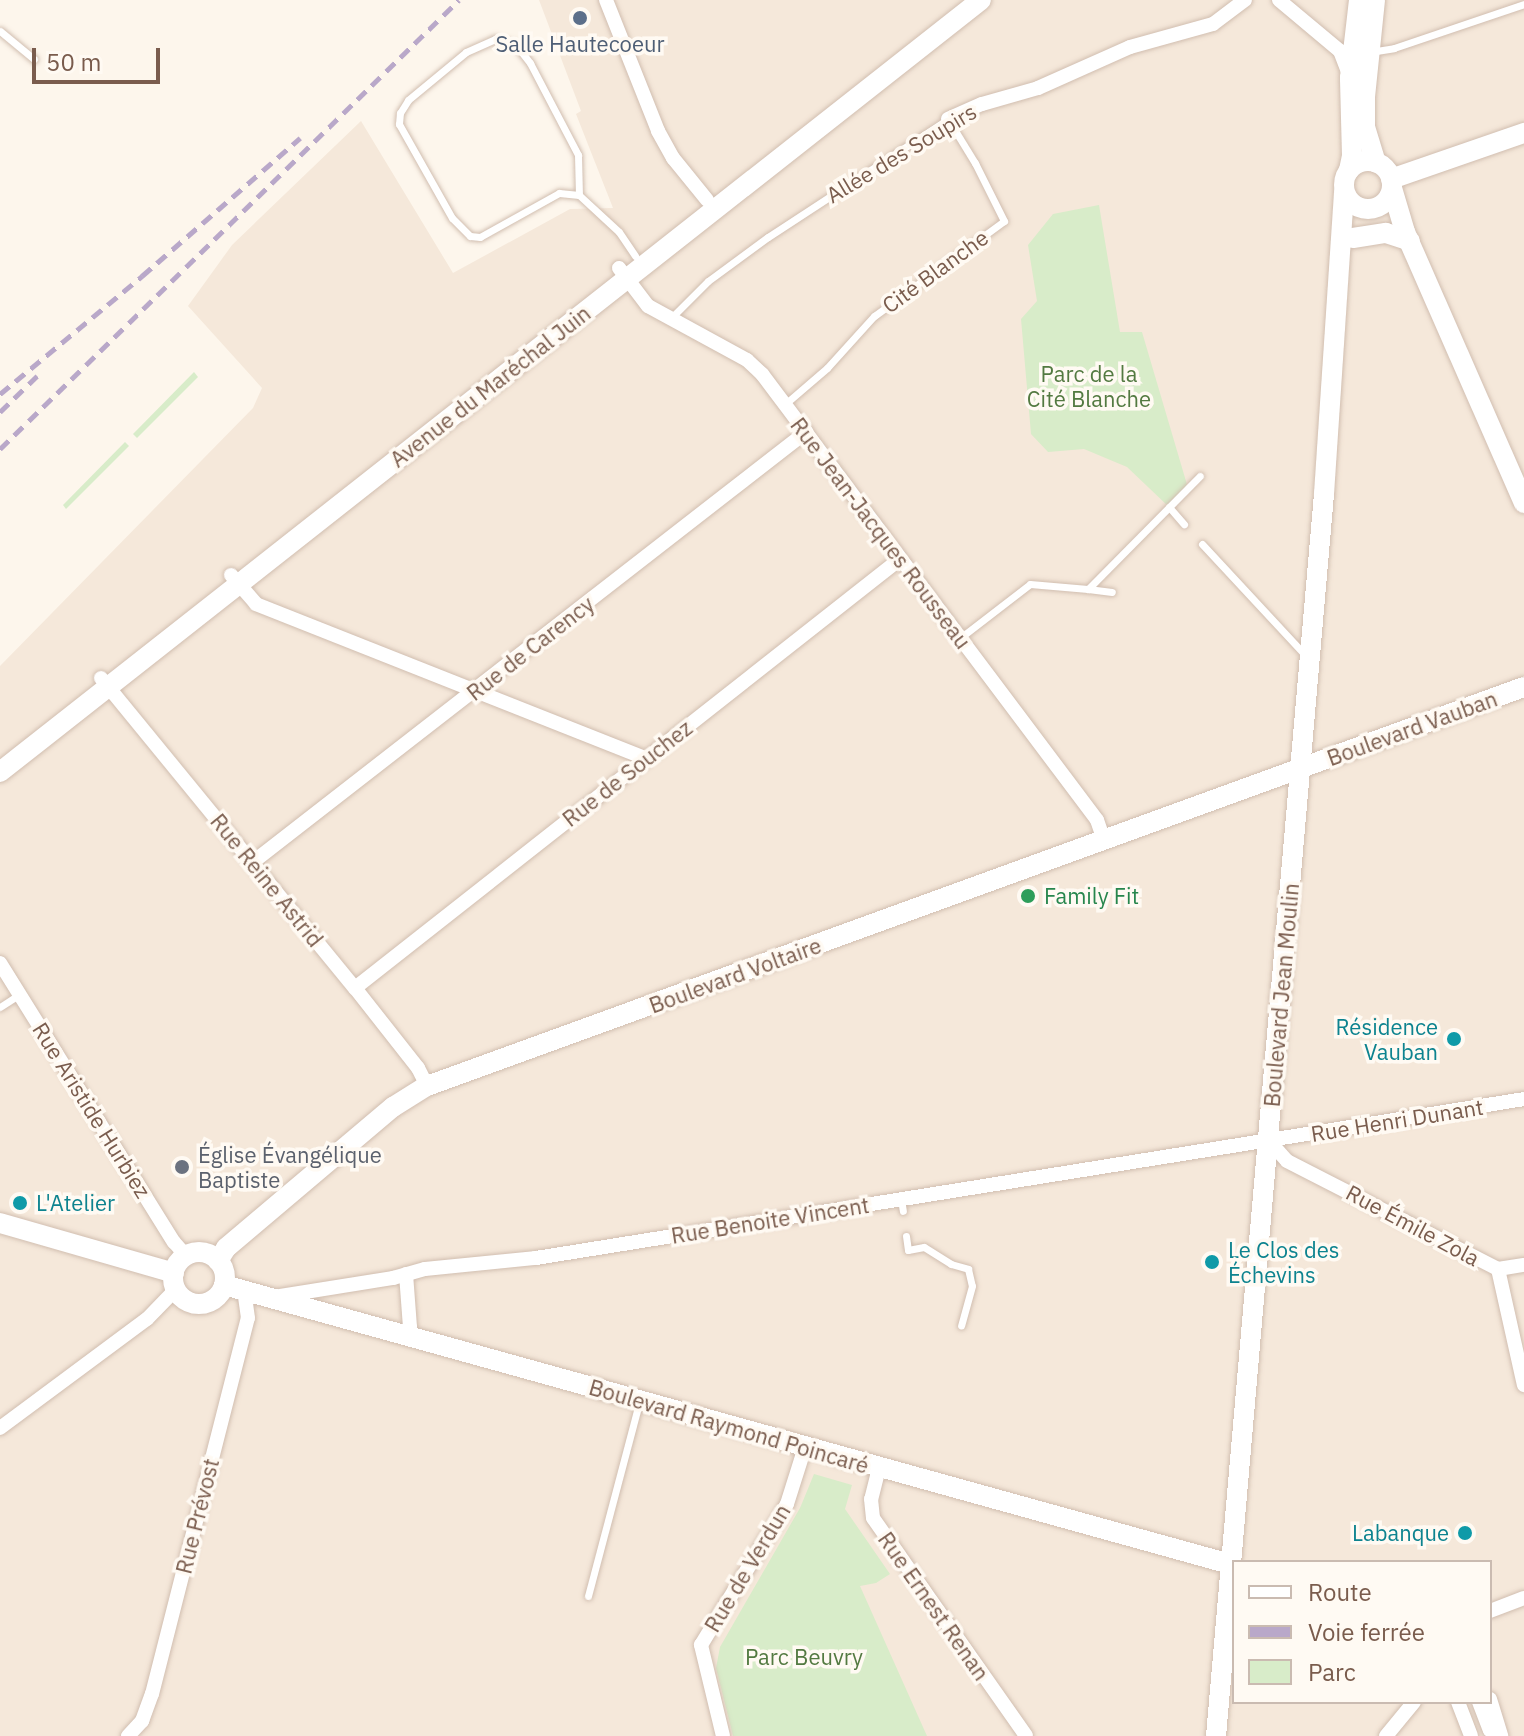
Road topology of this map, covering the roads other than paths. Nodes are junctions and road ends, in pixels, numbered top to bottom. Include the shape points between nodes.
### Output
1 (606, 0) edge
2 (960, 0) edge
3 (981, 0) edge
4 (1245, 0) edge
5 (1279, 0) edge
6 (1359, 0) edge
7 (1375, 0) edge
8 (1524, 4) edge
9 (0, 31) edge
10 (1369, 51) junction
11 (34, 59) dead end
12 (1350, 78) junction
13 (948, 119) junction
14 (1524, 133) edge
15 (1376, 162) junction
16 (1349, 170) junction
17 (1392, 184) junction
18 (1344, 192) junction
19 (579, 195) junction
20 (707, 200) junction
21 (1372, 208) junction
22 (1408, 237) junction
23 (1348, 246) junction
24 (626, 267) junction
25 (671, 318) junction
26 (785, 404) junction
27 (806, 432) junction
28 (1200, 476) dead end
29 (1524, 503) edge
30 (1169, 507) junction
31 (1184, 524) dead end
32 (1202, 544) dead end
33 (900, 559) junction
34 (235, 580) junction
35 (1088, 589) junction
36 (1112, 592) dead end
37 (960, 638) junction
38 (1310, 661) junction
39 (104, 682) junction
40 (1524, 687) edge
41 (473, 690) junction
42 (0, 756) edge
43 (645, 758) junction
44 (1300, 769) junction
45 (0, 772) edge
46 (1104, 840) junction
47 (253, 862) junction
48 (0, 963) edge
49 (355, 988) junction
50 (20, 994) junction
51 (0, 1007) edge
52 (427, 1086) junction
53 (1524, 1099) edge
54 (1270, 1142) junction
55 (0, 1223) edge
56 (906, 1236) dead end
57 (186, 1256) junction
58 (218, 1261) junction
59 (1524, 1265) edge
60 (1498, 1269) junction
61 (406, 1274) junction
62 (175, 1281) junction
63 (224, 1285) junction
64 (244, 1291) junction
65 (270, 1298) junction
66 (961, 1326) dead end
67 (407, 1338) junction
68 (1524, 1385) edge
69 (640, 1401) junction
70 (0, 1428) edge
71 (805, 1447) junction
72 (879, 1468) junction
73 (1232, 1560) edge
74 (1232, 1564) edge
75 (588, 1596) dead end
76 (1524, 1598) edge
77 (1492, 1610) edge
78 (1412, 1704) edge
79 (1459, 1704) edge
80 (1480, 1704) edge
81 (1491, 1704) edge
82 (128, 1736) edge
83 (723, 1736) edge
84 (1026, 1736) edge
85 (1216, 1736) edge
86 (1386, 1736) edge
87 (1471, 1736) edge
88 (1500, 1736) edge

1 - 20 street via 658,131
2 - 20 main road, Avenue du Maréchal Juin
3 - 24 main road, Avenue du Maréchal Juin
4 - 13 street, Allée des Soupirs via 1213,24 1130,47 1038,88
5 - 12 street via 1340,51
6 - 12 main road
7 - 10 main road
8 - 10 lane via 1394,48
9 - 11 lane
10 - 15 main road via 1365,127
12 - 16 main road
13 - 25 lane, Allée des Soupirs via 744,255
13 - 26 lane, Cité Blanche via 1004,221 874,316
14 - 17 main road
15 - 16 main road via 1360,162
15 - 17 main road
16 - 18 main road
17 - 21 main road
17 - 22 main road
18 - 21 main road via 1354,205
18 - 23 main road, Boulevard Jean Moulin
19 - 19 lane via 559,193 480,237 470,236 436,191 399,124 400,113 408,100 466,52 483,42 506,41 522,50 578,155
19 - 24 lane via 619,232
20 - 24 main road, Avenue du Maréchal Juin
21 - 22 main road
21 - 23 main road, Boulevard Jean Moulin
22 - 23 main road via 1386,233
22 - 29 main road
23 - 38 main road, Boulevard Jean Moulin
24 - 25 street, Rue Jean-Jacques Rousseau via 648,306
24 - 34 main road, Avenue du Maréchal Juin
25 - 26 street, Rue Jean-Jacques Rousseau via 747,360
26 - 27 street, Rue Jean-Jacques Rousseau
27 - 33 street, Rue Jean-Jacques Rousseau
27 - 41 street, Rue de Carency
28 - 30 lane
30 - 31 lane
30 - 35 lane
32 - 38 lane
33 - 37 street, Rue Jean-Jacques Rousseau
33 - 43 street, Rue de Souchez
34 - 39 main road, Avenue du Maréchal Juin
34 - 41 street via 256,604
35 - 36 lane
35 - 37 lane via 1030,584
37 - 46 street, Rue Jean-Jacques Rousseau via 1097,820
38 - 44 main road, Boulevard Jean Moulin
39 - 42 main road, Avenue du Maréchal Juin
39 - 45 main road, Avenue du Maréchal Juin
39 - 47 street, Rue Reine Astrid
40 - 44 main road, Boulevard Vauban
41 - 43 street
41 - 47 street, Rue de Carency
43 - 49 street, Rue de Souchez
44 - 46 main road, Boulevard Voltaire
44 - 54 main road, Boulevard Jean Moulin
46 - 52 main road, Boulevard Voltaire
47 - 49 street, Rue Reine Astrid
48 - 50 street, Rue Aristide Hurbiez
49 - 52 street, Rue Reine Astrid
50 - 51 lane
50 - 57 street, Rue Aristide Hurbiez
52 - 58 main road, Boulevard Voltaire via 393,1107 226,1248
53 - 54 street, Rue Henri Dunant
54 - 60 street, Rue Émile Zola via 1287,1161
54 - 61 street, Rue Benoite Vincent via 902,1205
54 - 73 main road, Boulevard Jean Moulin
55 - 62 main road
56 - 66 lane via 908,1250 924,1247 968,1269 972,1286
57 - 58 main road via 203,1253
57 - 62 main road
58 - 63 main road
59 - 60 street
60 - 68 street, Rue Émile Zola
61 - 65 street, Rue Benoite Vincent
61 - 67 street
62 - 63 main road via 181,1296 197,1304 214,1300
62 - 70 street via 147,1319
63 - 64 main road, Boulevard Raymond Poincaré
64 - 65 main road, Boulevard Raymond Poincaré
64 - 82 street, Rue Prévost via 248,1318 152,1694 142,1721
65 - 67 main road, Boulevard Raymond Poincaré
67 - 69 main road, Boulevard Raymond Poincaré
69 - 71 main road, Boulevard Raymond Poincaré
69 - 75 lane
71 - 72 main road, Boulevard Raymond Poincaré
71 - 83 street, Rue de Verdun via 787,1504 701,1645
72 - 74 main road, Boulevard Raymond Poincaré
72 - 84 street, Rue Ernest Renan via 871,1499 873,1518
74 - 85 main road, Boulevard Jean Moulin
76 - 77 street
78 - 86 street
79 - 87 street
80 - 88 street via 1490,1730
81 - 88 street

